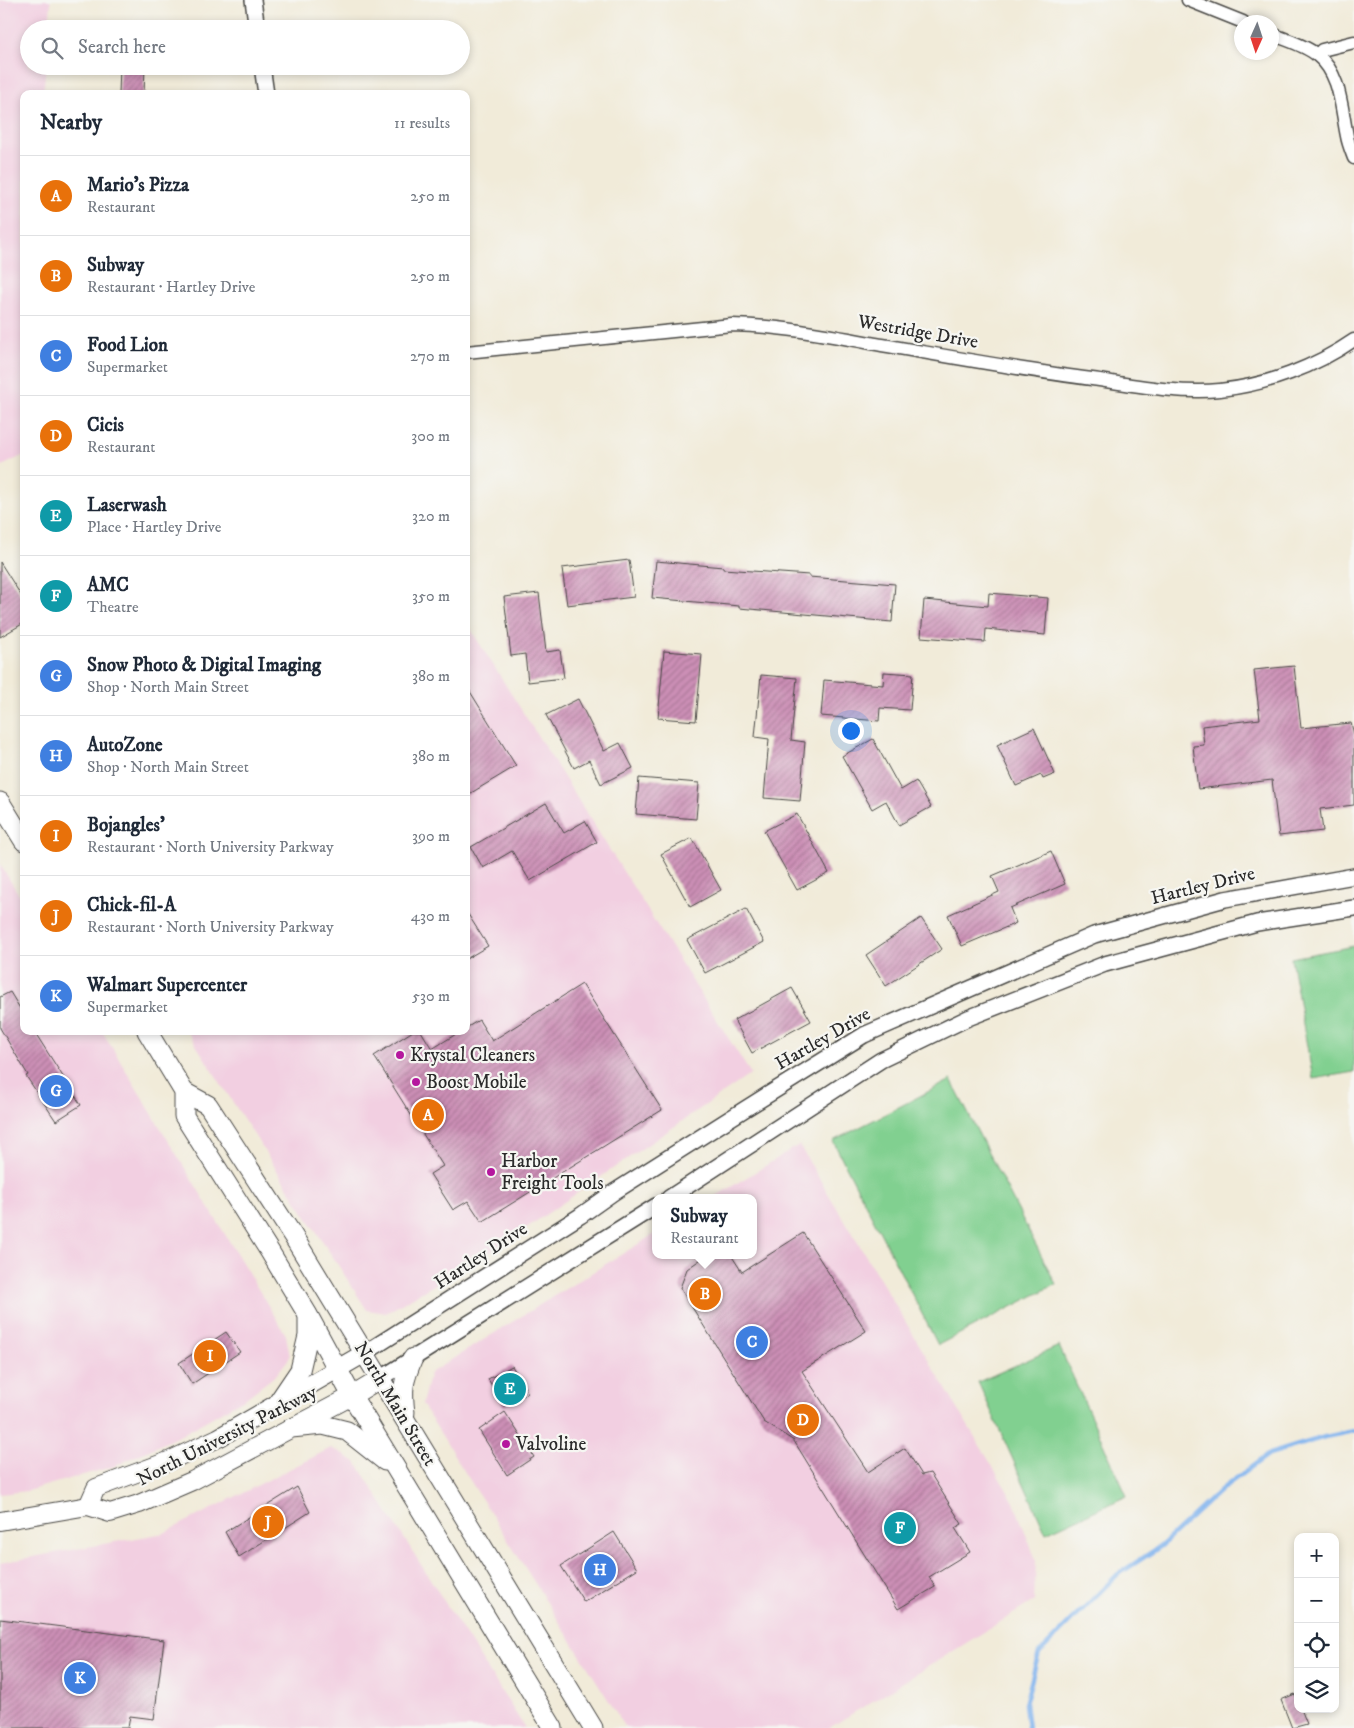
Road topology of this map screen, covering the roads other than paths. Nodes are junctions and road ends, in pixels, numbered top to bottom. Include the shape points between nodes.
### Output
1 (253, 0) edge
2 (1188, 0) edge
3 (1234, 18) edge
4 (256, 20) edge
5 (1279, 37) edge
6 (1354, 42) edge
7 (1317, 55) junction
8 (263, 75) edge
9 (265, 90) edge
10 (1354, 158) edge
11 (1354, 340) edge
12 (470, 352) edge
13 (0, 802) edge
14 (20, 834) edge
15 (1354, 876) edge
16 (1354, 908) edge
17 (149, 1035) edge
18 (184, 1092) junction
19 (206, 1150) junction
20 (238, 1150) junction
21 (675, 1194) edge
22 (652, 1209) edge
23 (308, 1315) junction
24 (365, 1353) junction
25 (413, 1358) junction
26 (338, 1368) junction
27 (380, 1378) junction
28 (352, 1396) junction
29 (279, 1402) junction
30 (406, 1419) junction
31 (291, 1428) junction
32 (397, 1472) junction
33 (88, 1506) junction
34 (0, 1521) edge
35 (554, 1728) edge
36 (593, 1728) edge

1 - 4 street
2 - 3 street
5 - 7 street
6 - 7 street via 1322,50
7 - 10 street via 1330,68 1336,82
8 - 9 street
11 - 12 street, Westridge Drive via 1308,365 1265,382 1219,390 1136,386 762,326 732,325
13 - 14 main road
15 - 24 street, Hartley Drive via 1225,899 1094,935 864,1035
16 - 21 street via 1257,923 1105,964 968,1018 881,1060
17 - 18 main road, North Main Street
18 - 19 main road, North Main Street via 184,1116
18 - 20 main road, North Main Street via 208,1105
19 - 20 main road via 221,1154
19 - 23 main road, North Main Street
20 - 24 main road, North Main Street
22 - 25 street
23 - 26 main road, North Main Street
23 - 29 main road via 308,1336 300,1370
24 - 26 main road, North University Parkway
24 - 27 main road, North Main Street
25 - 27 street
25 - 30 main road via 402,1389
26 - 28 main road, North Main Street
26 - 29 main road, North University Parkway
27 - 28 main road, North University Parkway
27 - 30 main road, North Main Street
28 - 31 main road, North University Parkway
28 - 32 main road, North Main Street
29 - 33 main road, North University Parkway via 218,1438 171,1460 96,1488
30 - 36 main road, North Main Street
31 - 32 main road via 323,1425 347,1431
31 - 33 main road, North University Parkway via 192,1481 139,1504 110,1514
32 - 35 main road, North Main Street
33 - 34 main road, North University Parkway

